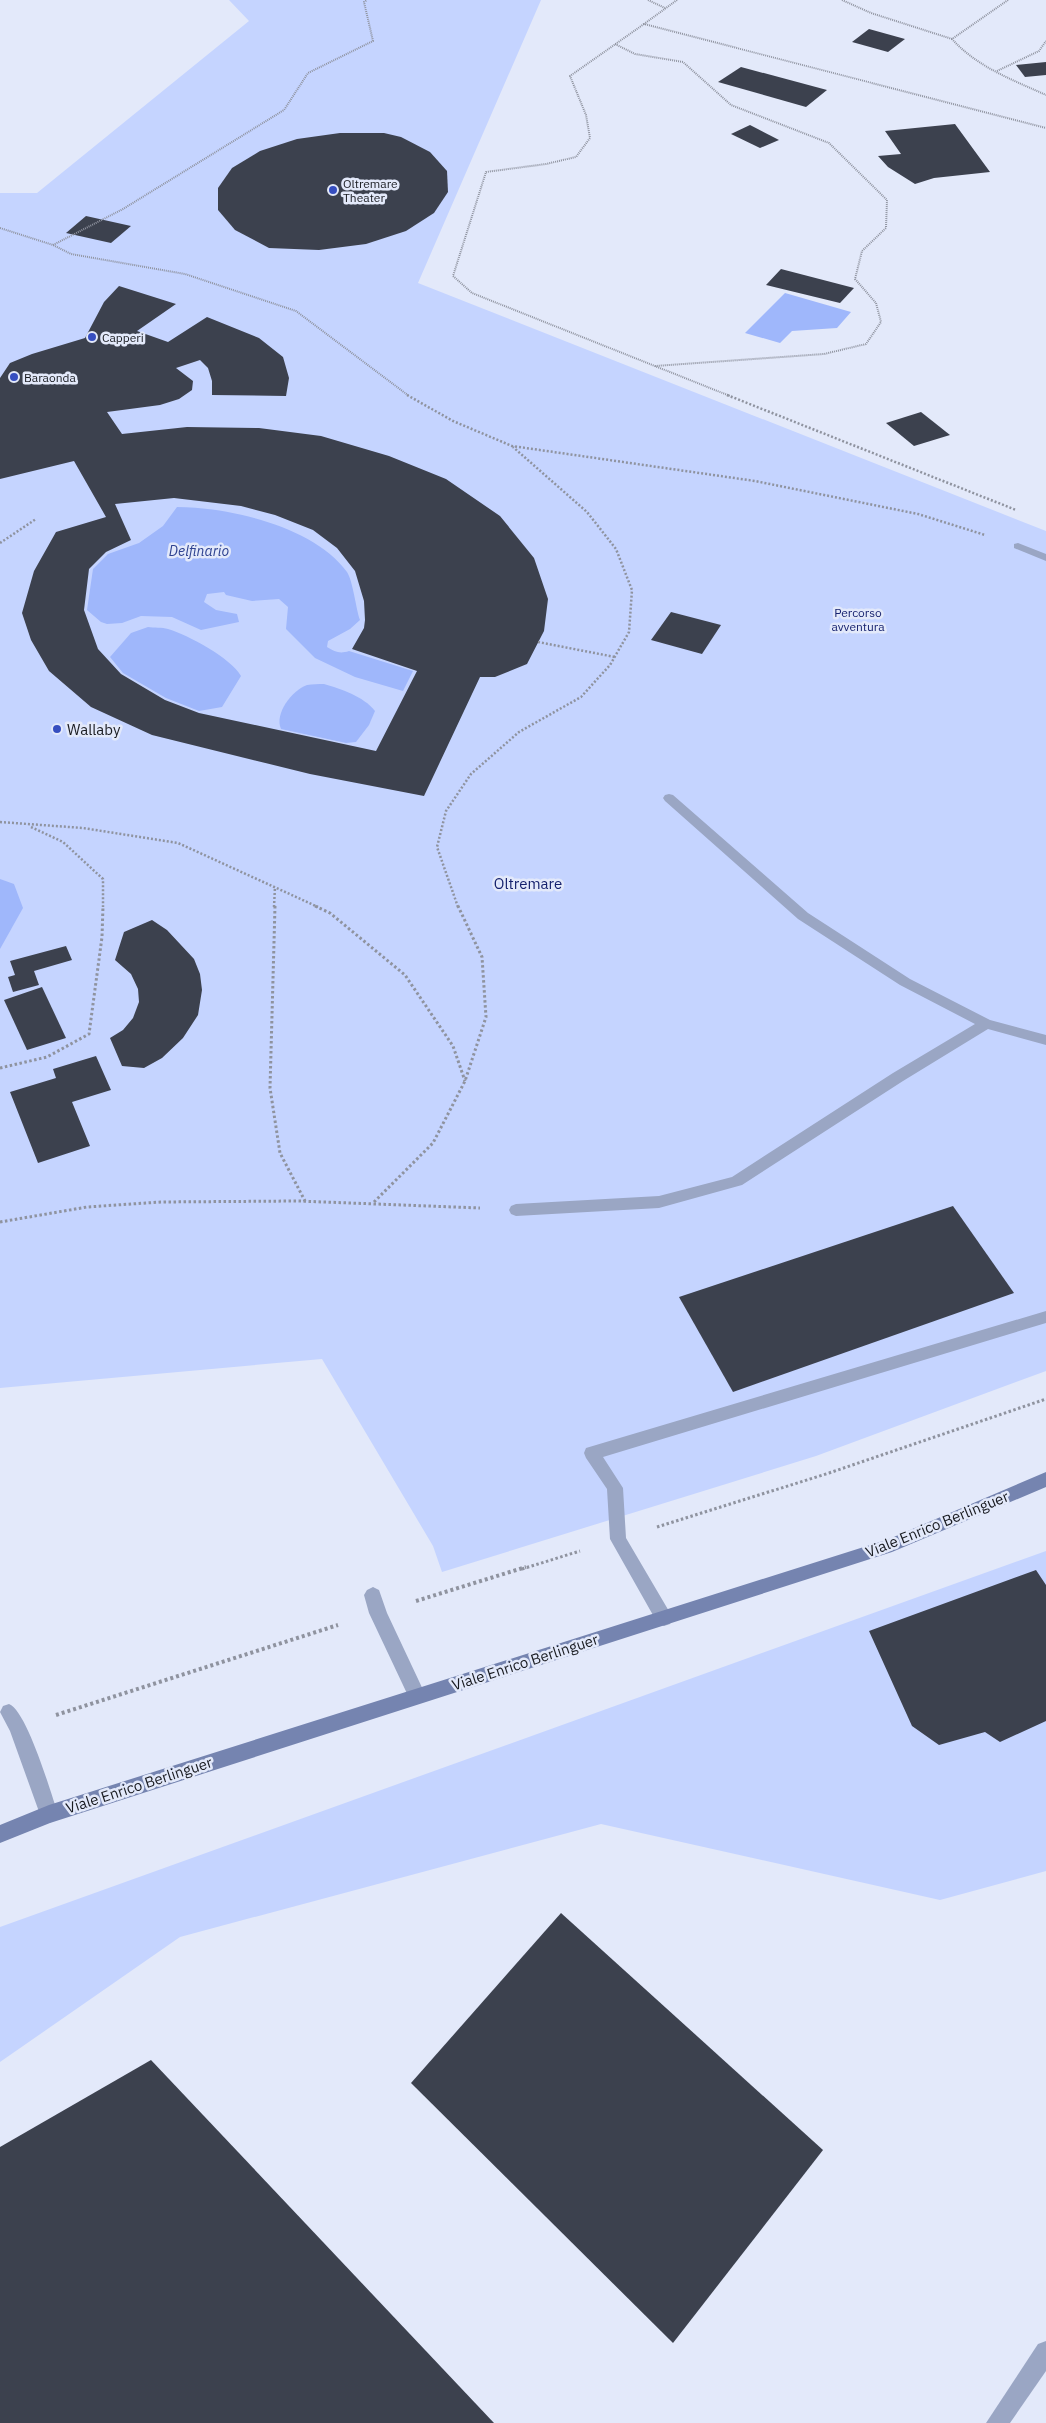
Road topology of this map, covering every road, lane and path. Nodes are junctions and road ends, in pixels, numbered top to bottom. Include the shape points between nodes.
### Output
1 (367, 0) edge
2 (648, 0) edge
3 (677, 0) edge
4 (842, 0) edge
5 (1008, 0) edge
6 (666, 8) junction
7 (644, 24) junction
8 (952, 39) junction
9 (1046, 41) edge
10 (615, 44) junction
11 (996, 71) junction
12 (1046, 95) edge
13 (1046, 128) edge
14 (0, 228) edge
15 (53, 245) junction
16 (655, 366) junction
17 (512, 446) junction
18 (1019, 512) dead end
19 (36, 519) dead end
20 (0, 543) edge
21 (1018, 546) joint
22 (1046, 558) edge
23 (538, 642) dead end
24 (615, 657) junction
25 (669, 798) dead end
26 (0, 822) edge
27 (28, 825) junction
28 (275, 887) junction
29 (986, 1024) junction
30 (1046, 1040) edge
31 (0, 1068) edge
32 (465, 1082) junction
33 (305, 1201) junction
34 (374, 1202) junction
35 (516, 1210) joint
36 (0, 1222) edge
37 (1046, 1317) edge
38 (1046, 1399) edge
39 (1046, 1479) edge
40 (618, 1539) junction
41 (372, 1595) dead end
42 (378, 1613) junction
43 (664, 1618) junction
44 (417, 1696) junction
45 (13, 1720) joint
46 (49, 1814) junction
47 (0, 1834) edge
48 (1046, 2352) edge
49 (997, 2423) edge

1 - 15 path via 364,2 373,41 308,73 284,110 123,209
2 - 6 path
3 - 6 path
4 - 8 path via 871,13
5 - 8 path
6 - 7 path
7 - 10 path
7 - 13 path
8 - 11 path via 960,49
9 - 11 path via 1039,51
10 - 16 path via 570,76 586,115 590,138 576,157 486,172 453,276 472,293
10 - 16 path via 635,54 683,62 731,105 829,143 887,200 886,228 862,251 856,279 876,303 880,322 866,344 824,354
11 - 12 path
14 - 15 path
15 - 17 path via 71,254 185,274 296,311 404,394 453,421
16 - 18 path
17 - 21 path via 755,481 918,514
17 - 24 path via 587,512 616,549 632,590 629,632
19 - 20 path
21 - 22 street
23 - 24 path
24 - 32 path via 581,697 519,732 471,774 446,812 437,847 455,901 482,957 486,1017
25 - 29 street via 803,916 905,982
26 - 27 path
27 - 28 path via 83,828 178,843
27 - 31 path via 63,842 103,879 102,937 89,1034 47,1057
28 - 32 path via 330,913 405,975 453,1046
28 - 33 path via 270,1088 280,1153
29 - 30 street
29 - 35 street via 737,1181 659,1202
32 - 34 path via 433,1143
33 - 34 path
33 - 36 path via 114,1204
34 - 35 path
37 - 40 street via 592,1453 614,1488
38 - 40 path via 829,1473
39 - 43 main road, Viale Enrico Berlinguer via 892,1545
40 - 42 path
40 - 43 street
41 - 42 street
42 - 44 street
42 - 45 path
43 - 44 main road, Viale Enrico Berlinguer
44 - 46 main road, Viale Enrico Berlinguer
45 - 46 street
46 - 47 main road, Viale Enrico Berlinguer
48 - 49 street

